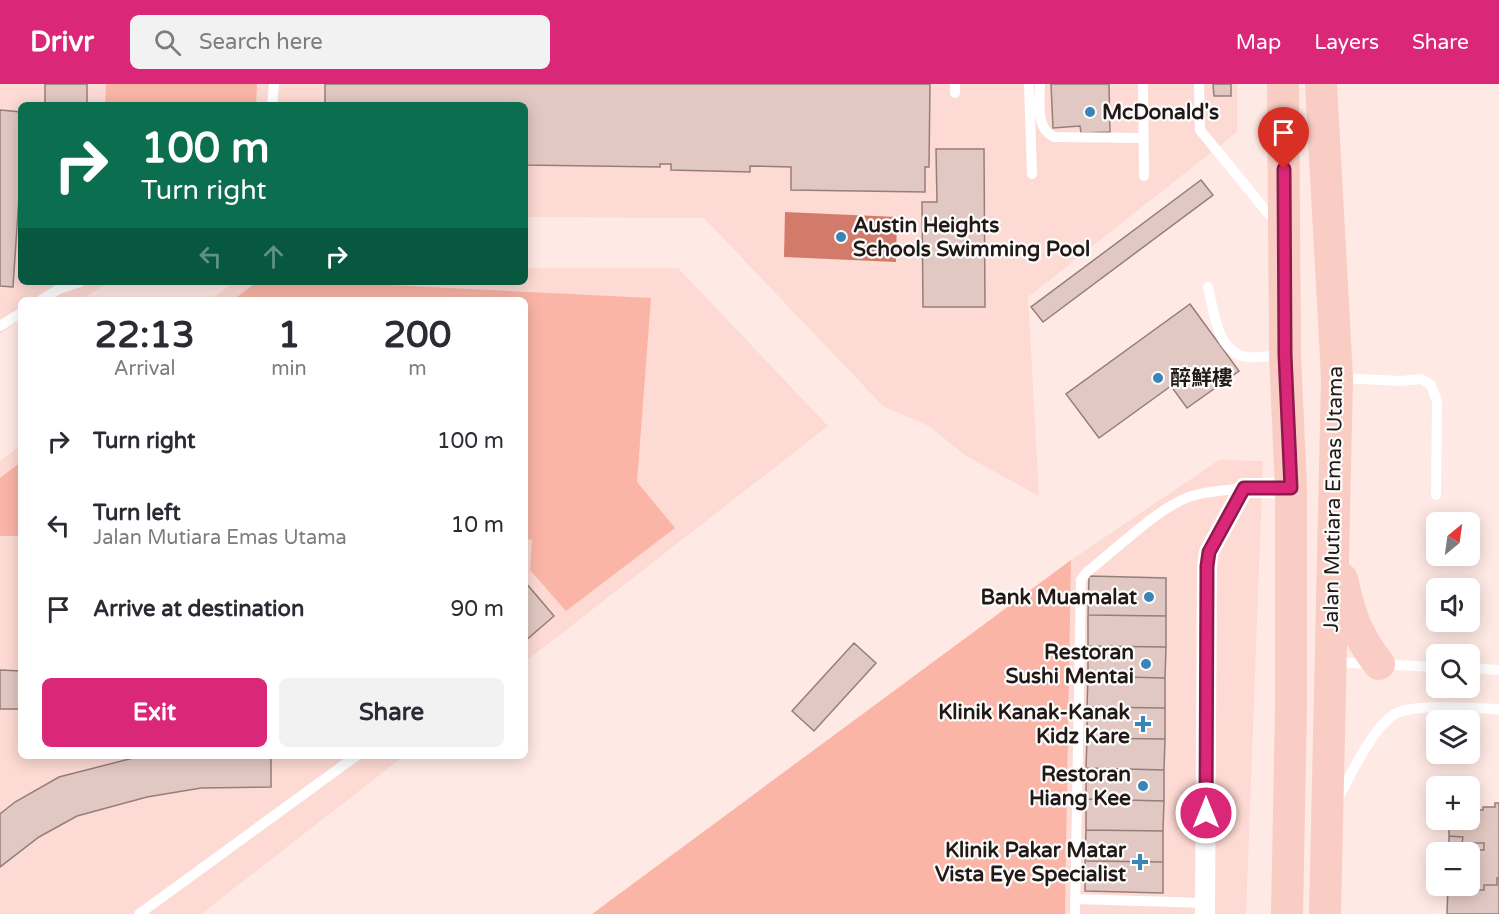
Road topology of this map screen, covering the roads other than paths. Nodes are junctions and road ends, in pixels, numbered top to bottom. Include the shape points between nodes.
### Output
1 (274, 84) edge
2 (1029, 84) edge
3 (1040, 84) edge
4 (1143, 84) edge
5 (1199, 84) edge
6 (1283, 84) edge
7 (1322, 84) edge
8 (272, 102) edge
9 (1144, 138) junction
10 (1032, 174) dead end
11 (1144, 176) dead end
12 (1284, 232) junction
13 (72, 285) edge
14 (1208, 287) dead end
15 (46, 297) edge
16 (18, 315) edge
17 (0, 326) edge
18 (1285, 355) junction
19 (1337, 378) junction
20 (1244, 488) junction
21 (1291, 488) junction
22 (1436, 495) dead end
23 (1333, 543) junction
24 (1330, 662) junction
25 (1379, 664) junction
26 (1426, 666) edge
27 (1480, 669) edge
28 (1499, 670) edge
29 (1291, 708) junction
30 (1499, 709) edge
31 (352, 759) edge
32 (1327, 817) junction
33 (1076, 899) junction
34 (1205, 908) edge
35 (139, 914) edge
36 (1075, 914) edge
37 (1287, 914) edge
38 (1325, 914) edge

1 - 8 lane
2 - 10 lane
3 - 9 lane via 1041,125 1046,133 1054,137
4 - 9 lane
5 - 12 lane via 1200,130
6 - 12 main road, Jalan Mutiara Emas Utama
7 - 19 main road, Jalan Mutiara Emas Utama
9 - 11 lane
12 - 18 main road, Jalan Mutiara Emas Utama
13 - 15 lane
14 - 18 lane via 1220,333 1232,351 1248,357
16 - 17 lane
18 - 21 main road, Jalan Mutiara Emas Utama
19 - 22 lane via 1421,379 1431,385 1437,401
19 - 23 main road, Jalan Mutiara Emas Utama
20 - 21 street
20 - 33 lane via 1184,499 1161,513 1081,580
20 - 34 street via 1209,552 1207,566
21 - 29 main road, Jalan Mutiara Emas Utama
23 - 24 main road, Jalan Mutiara Emas Utama
23 - 25 main road via 1351,614 1364,645
24 - 25 lane
24 - 29 main road via 1312,671
24 - 32 main road, Jalan Mutiara Emas Utama
25 - 26 lane
27 - 28 lane
29 - 37 main road, Jalan Mutiara Emas Utama
30 - 32 lane via 1415,708 1386,720
31 - 35 lane
32 - 38 main road, Jalan Mutiara Emas Utama
33 - 34 lane
33 - 36 lane

